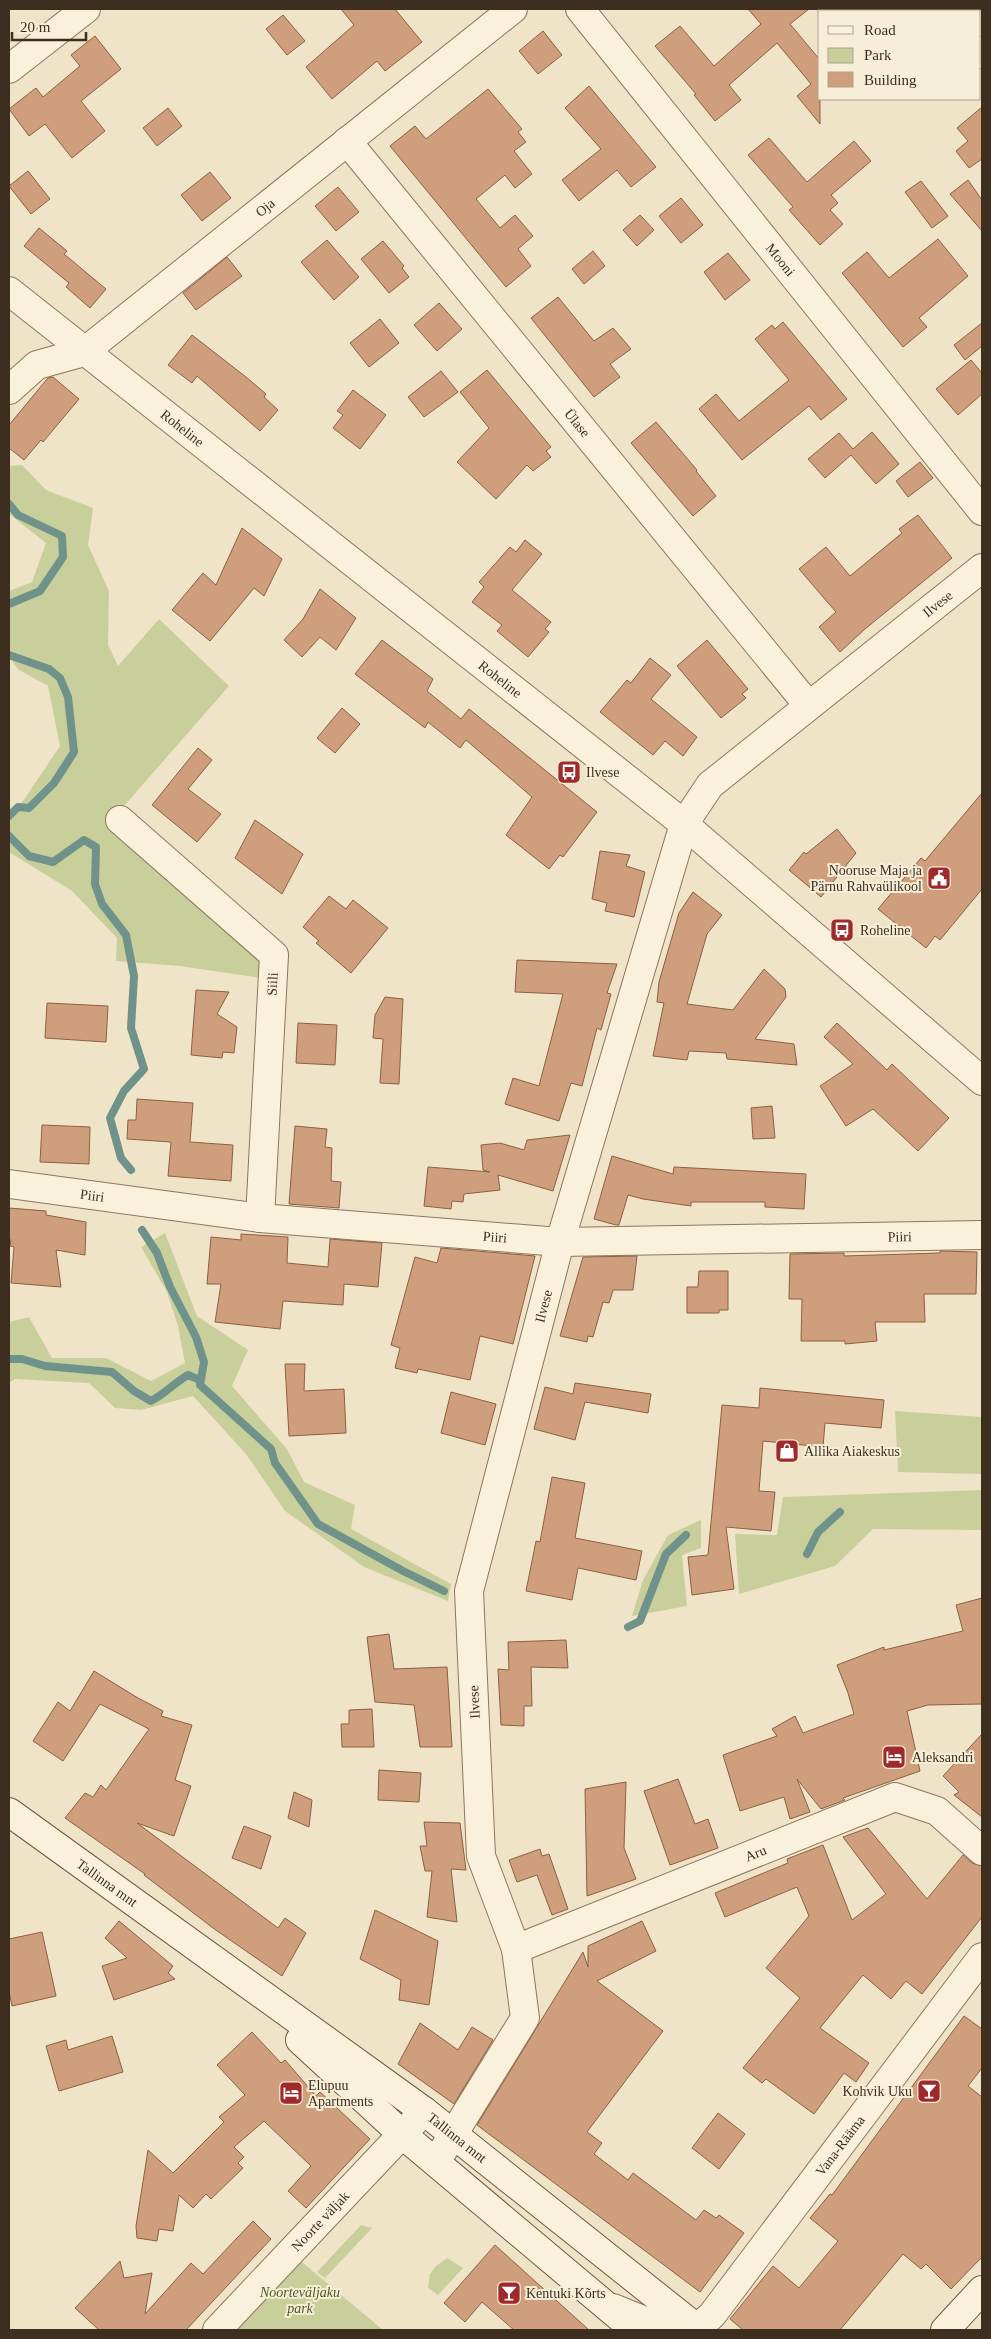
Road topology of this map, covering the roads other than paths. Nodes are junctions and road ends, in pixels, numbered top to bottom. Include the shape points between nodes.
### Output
1 (86, 9) edge
2 (513, 9) edge
3 (580, 9) edge
4 (9, 69) edge
5 (347, 141) junction
6 (9, 291) edge
7 (84, 352) junction
8 (9, 390) edge
9 (982, 511) edge
10 (982, 568) edge
11 (808, 705) junction
12 (120, 820) dead end
13 (684, 824) junction
14 (982, 1081) edge
15 (9, 1184) edge
16 (260, 1218) junction
17 (982, 1235) edge
18 (560, 1242) junction
19 (9, 1812) edge
20 (982, 1851) edge
21 (516, 1949) junction
22 (208, 1954) junction
23 (982, 1957) edge
24 (424, 2112) junction
25 (452, 2134) junction
26 (403, 2135) junction
27 (436, 2162) junction
28 (982, 2290) edge
29 (604, 2304) junction
30 (217, 2330) edge
31 (635, 2330) edge
32 (667, 2330) edge
33 (697, 2330) edge
34 (945, 2330) edge

1 - 4 street
2 - 5 street, Oja
3 - 9 street, Mooni
5 - 7 street, Oja
5 - 11 street, Ülase
6 - 7 street, Roheline
7 - 8 street, Oja via 37,365
7 - 13 street, Roheline
10 - 11 street, Ilvese
11 - 13 street, Ilvese via 710,785
12 - 16 street, Siili via 274,955
13 - 14 street, Roheline
13 - 18 street, Ilvese
15 - 16 street, Piiri
16 - 18 street, Piiri
17 - 18 street, Piiri
18 - 21 street, Ilvese via 469,1591 481,1856
19 - 22 street, Tallinna mnt
20 - 21 street, Aru via 937,1811 895,1796
21 - 25 street, Ilvese via 525,2018
22 - 24 street, Tallinna mnt
22 - 26 street, Tallinna mnt
23 - 33 street, Vana-Rääma via 712,2315
24 - 25 street, Tallinna mnt
24 - 26 street, Noorte väljak
25 - 27 street, Ilvese
25 - 33 street, Tallinna mnt
26 - 27 street, Tallinna mnt
26 - 30 street, Noorte väljak
27 - 29 street, Tallinna mnt
28 - 34 street
29 - 31 street, Tallinna mnt
29 - 32 street

